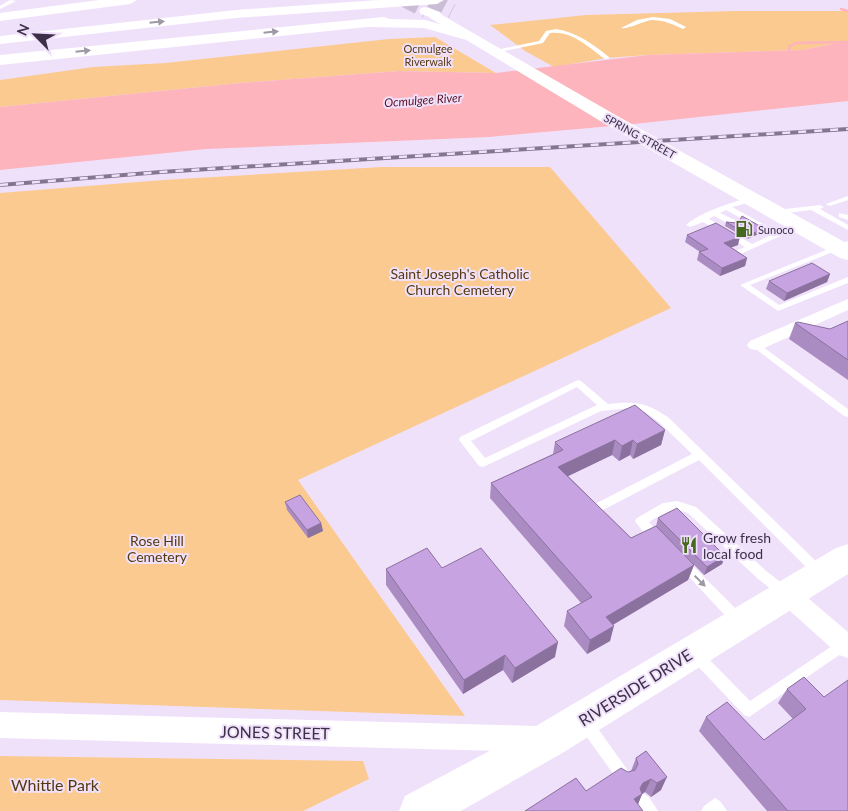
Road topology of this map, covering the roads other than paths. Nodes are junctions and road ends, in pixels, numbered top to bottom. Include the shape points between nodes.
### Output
1 (12, 0) edge
2 (130, 0) edge
3 (256, 0) edge
4 (145, 3) edge
5 (97, 5) junction
6 (0, 8) edge
7 (432, 9) edge
8 (452, 11) tunnel mouth
9 (0, 17) edge
10 (0, 23) edge
11 (368, 23) junction
12 (683, 27) dead end
13 (624, 28) dead end
14 (0, 29) edge
15 (0, 40) edge
16 (487, 47) junction
17 (607, 58) dead end
18 (0, 60) edge
19 (752, 199) junction
20 (726, 207) junction
21 (777, 212) junction
22 (714, 213) junction
23 (702, 218) junction
24 (734, 223) edge
25 (690, 225) dead end
26 (799, 226) junction
27 (848, 228) edge
28 (777, 235) junction
29 (755, 236) edge
30 (765, 241) junction
31 (751, 247) junction
32 (845, 248) edge
33 (736, 254) edge
34 (848, 280) edge
35 (848, 304) edge
36 (756, 345) joint
37 (606, 407) junction
38 (848, 414) edge
39 (700, 456) junction
40 (597, 508) edge
41 (834, 566) edge
42 (786, 594) junction
43 (740, 622) junction
44 (846, 645) edge
45 (693, 651) junction
46 (582, 720) junction
47 (0, 725) edge
48 (550, 740) junction
49 (624, 777) edge
50 (420, 811) edge
51 (709, 811) edge
52 (719, 811) edge

1 - 6 lane
2 - 5 main road
3 - 14 main road
4 - 5 main road
4 - 10 main road
5 - 9 main road
7 - 11 main road
15 -> 7 main road via 236,14 362,4
7 - 16 main road, SPRING STREET
8 - 16 main road via 482,30
11 - 16 main road via 425,24
18 -> 11 main road
12 - 13 lane via 658,18 639,20
16 - 17 lane via 541,42 545,34 564,31
16 - 19 main road, SPRING STREET
19 - 20 lane
19 - 21 main road, SPRING STREET
20 - 22 lane
20 - 28 lane
21 - 26 main road, SPRING STREET
21 - 27 lane via 816,208
22 - 23 lane
22 - 24 lane
23 - 25 lane
23 - 31 lane
26 - 28 lane
26 - 32 main road, SPRING STREET
28 - 30 lane
29 - 30 lane
30 - 31 lane
31 - 33 lane
32 - 34 lane via 744,285 778,308
35 - 36 street
36 - 38 lane
37 - 37 lane via 483,463 464,440 578,384
37 - 39 lane via 631,405 648,409 664,420
39 - 40 lane
39 - 41 lane
41 - 42 main road, RIVERSIDE DRIVE
42 - 43 main road, RIVERSIDE DRIVE
42 -> 43 lane via 692,510 677,505 667,506 641,521
42 - 44 street
43 - 45 main road, RIVERSIDE DRIVE
44 - 45 lane via 748,710
45 - 46 main road, RIVERSIDE DRIVE
46 - 48 main road, RIVERSIDE DRIVE
46 - 49 lane
47 - 48 street, JONES STREET
48 - 50 main road, RIVERSIDE DRIVE
51 - 52 lane via 715,806

